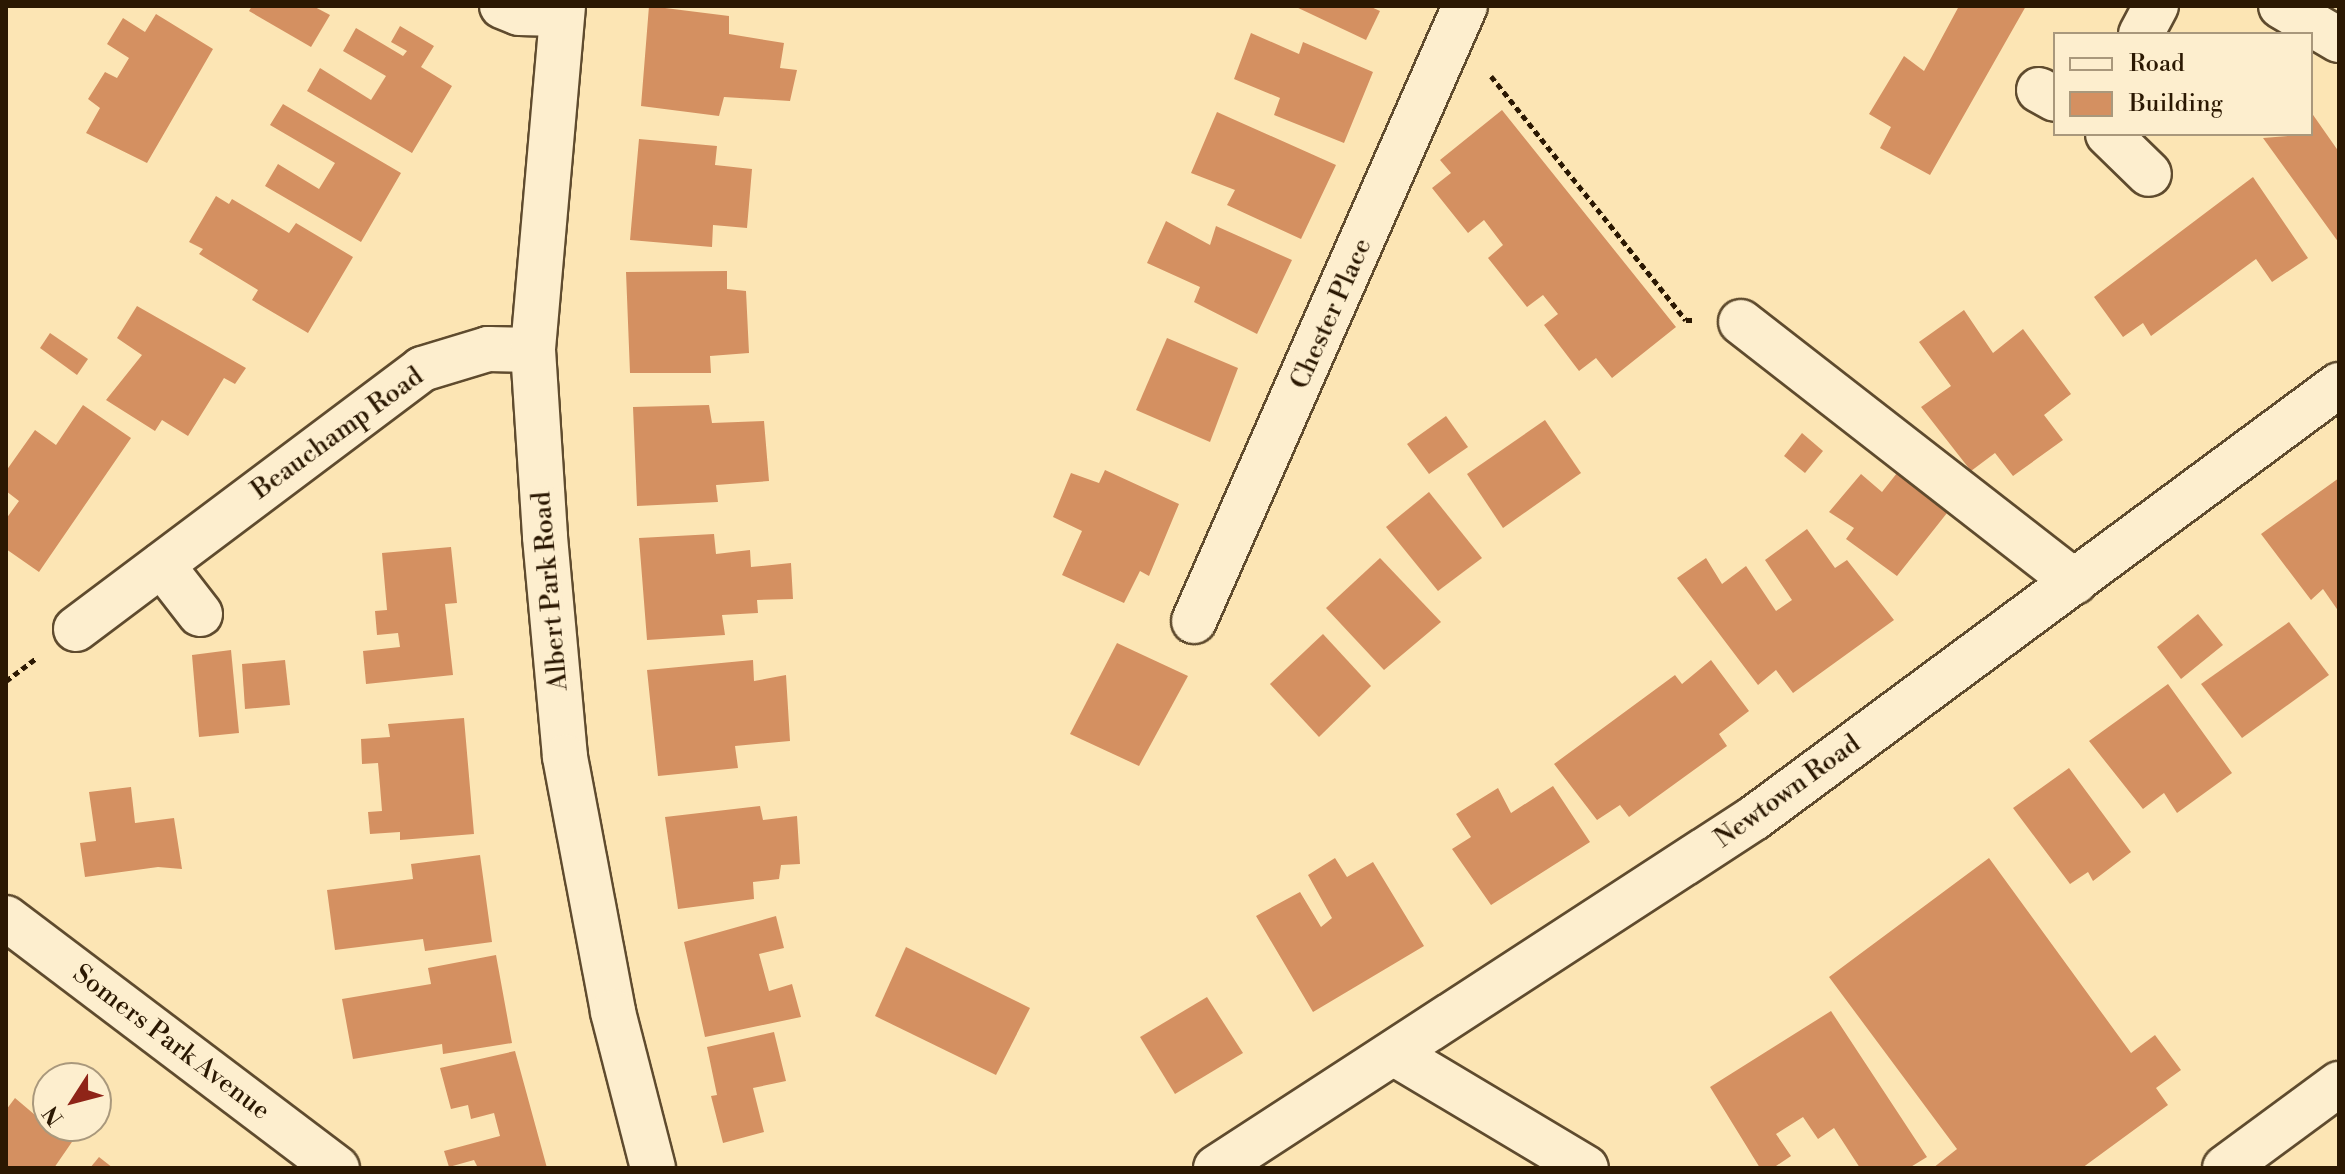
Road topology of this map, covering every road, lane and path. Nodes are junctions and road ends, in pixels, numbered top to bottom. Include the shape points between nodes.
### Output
1 (502, 6) edge
2 (2156, 6) edge
3 (2281, 6) edge
4 (562, 10) edge
5 (1458, 21) edge
6 (2142, 32) edge
7 (2339, 40) edge
8 (2110, 136) edge
9 (2149, 174) dead end
10 (1741, 322) joint
11 (533, 350) junction
12 (2339, 385) edge
13 (162, 565) junction
14 (2075, 582) junction
15 (200, 614) dead end
16 (1194, 621) dead end
17 (76, 629) dead end
18 (6, 918) edge
19 (1397, 1055) junction
20 (2339, 1084) edge
21 (337, 1168) edge
22 (653, 1168) edge
23 (1216, 1168) edge
24 (1586, 1168) edge
25 (2225, 1168) edge

1 - 4 street via 519,13
2 - 6 street
3 - 7 street
4 - 11 street, Albert Park Road
5 - 10 path via 1476,57 1686,320
5 - 16 street, Chester Place
8 - 9 street
10 - 14 street
11 - 13 street, Beauchamp Road via 488,349 422,369
11 - 22 street, Albert Park Road via 565,757 613,1012
12 - 14 street, Newtown Road
13 - 15 street
13 - 17 street, Beauchamp Road
14 - 19 street, Newtown Road via 1754,818
18 - 21 street, Somers Park Avenue
19 - 23 street, Newtown Road
19 - 24 street
20 - 25 street

